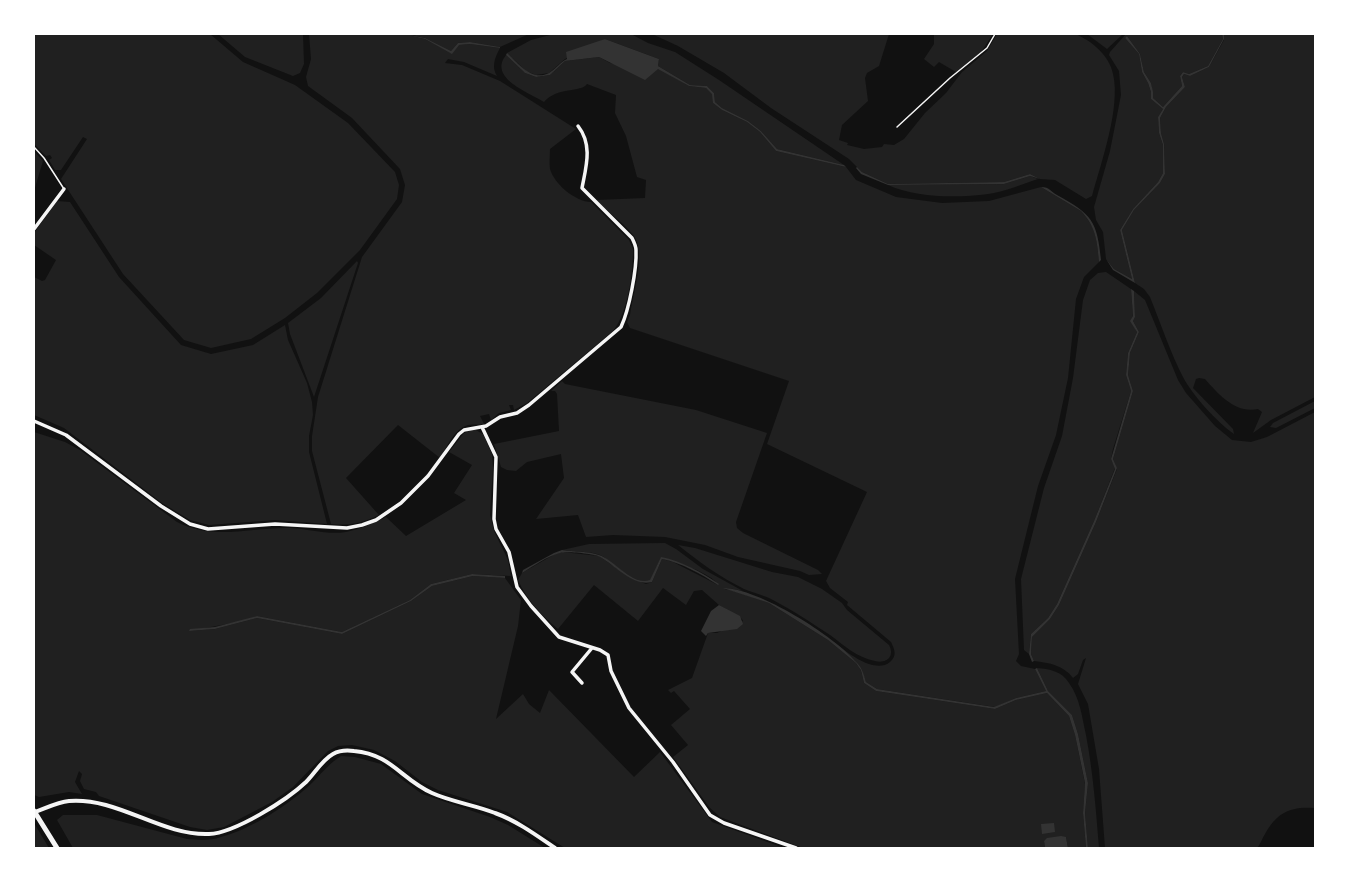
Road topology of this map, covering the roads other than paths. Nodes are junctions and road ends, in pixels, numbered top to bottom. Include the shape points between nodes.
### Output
1 (995, 34) edge
2 (578, 126) dead end
3 (897, 127) dead end
4 (34, 147) edge
5 (64, 189) joint
6 (34, 229) edge
7 (34, 421) edge
8 (482, 427) junction
9 (592, 648) junction
10 (582, 683) dead end
11 (35, 811) edge
12 (57, 848) edge
13 (555, 848) edge
14 (796, 848) edge

1 - 3 lane via 987,48
2 - 8 street via 584,132 588,145 582,188 632,238 636,248 627,314 616,333 529,405 517,413 500,417
4 - 5 lane
5 - 6 street
7 - 8 street via 66,435 176,516 190,524 208,529 275,524 347,528 369,523 408,497 459,434 468,428
8 - 9 street via 496,460 494,523 509,552 517,587 560,637
9 - 10 street via 572,672
9 - 14 street via 609,657 612,671 629,708 673,762 710,815 724,823
11 - 12 main road
11 - 13 street via 69,801 96,803 186,831 218,833 242,824 282,800 301,787 329,757 341,750 349,750 383,759 432,793 504,817

